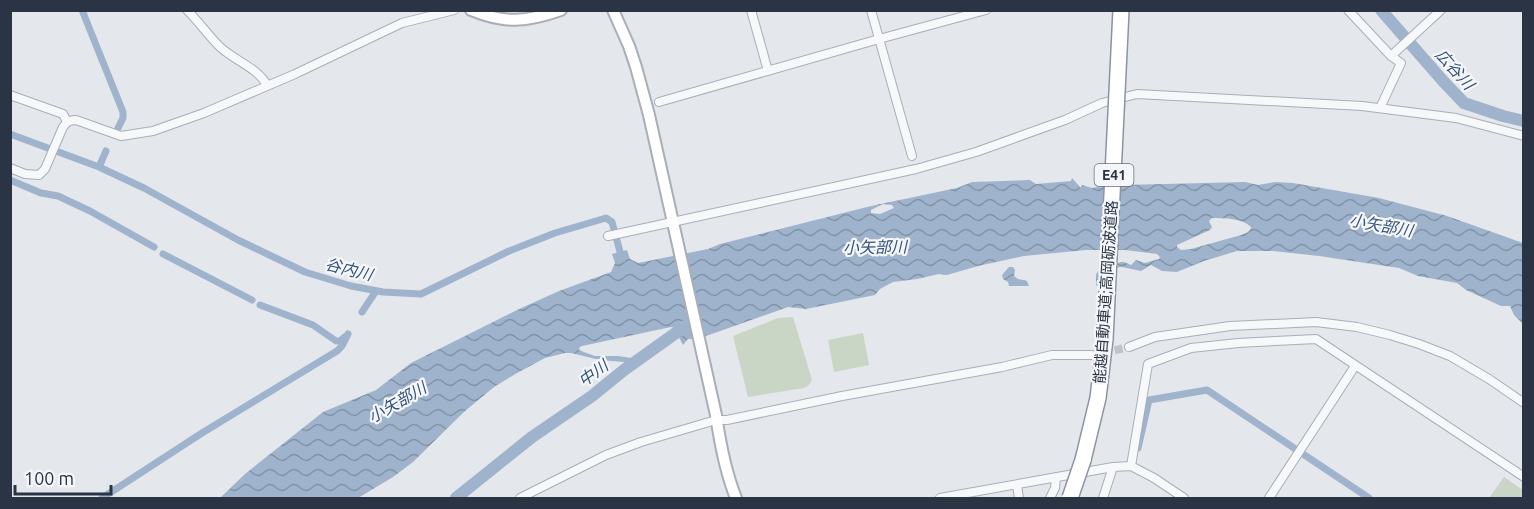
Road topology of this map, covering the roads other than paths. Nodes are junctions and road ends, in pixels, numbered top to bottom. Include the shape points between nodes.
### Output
1 (188, 10) edge
2 (454, 10) edge
3 (471, 10) edge
4 (561, 10) edge
5 (613, 10) edge
6 (751, 10) edge
7 (871, 10) edge
8 (986, 10) edge
9 (1121, 10) edge
10 (1348, 10) edge
11 (1441, 10) edge
12 (495, 15) edge
13 (879, 39) junction
14 (1391, 56) junction
15 (768, 71) junction
16 (267, 85) junction
17 (10, 95) edge
18 (659, 102) dead end
19 (1380, 108) junction
20 (65, 124) junction
21 (1524, 136) edge
22 (912, 156) dead end
23 (10, 168) edge
24 (673, 224) junction
25 (608, 236) dead end
26 (1129, 347) tunnel mouth
27 (1092, 355) tunnel mouth
28 (1355, 366) junction
29 (1524, 404) edge
30 (716, 417) junction
31 (1131, 466) junction
32 (1113, 467) junction
33 (1524, 477) edge
34 (1056, 478) junction
35 (1017, 485) junction
36 (520, 498) edge
37 (736, 498) edge
38 (940, 498) edge
39 (1019, 498) edge
40 (1050, 498) edge
41 (1070, 498) edge
42 (1103, 498) edge
43 (1184, 498) edge
44 (1269, 498) edge

1 - 16 street via 220,47
2 - 16 street via 402,23
3 - 12 street
4 - 12 street via 529,20 514,21
5 - 24 street via 636,67
6 - 15 street
7 - 13 street
8 - 13 street
9 - 41 highway, 能越自動車道;高岡砺波道路 / E41, bridge via 1105,339 1098,398
10 - 14 street
11 - 14 street
13 - 15 street
13 - 22 street
14 - 19 street via 1401,63
15 - 18 street
16 - 20 street via 153,131 121,136 76,120
17 - 20 street via 63,114
19 - 21 street via 1456,118
19 - 24 street via 1137,94 1102,103 976,152 916,169
20 - 23 street via 39,175
24 - 25 street
24 - 30 street
26 - 29 street via 1155,337 1230,326 1316,322 1357,327 1450,356
27 - 30 street via 1052,355 727,420
28 - 31 street via 1316,339 1191,348 1148,364
28 - 33 street
28 - 44 street
30 - 36 street via 606,455
30 - 37 street
31 - 32 street
31 - 43 street
32 - 34 street
32 - 42 street
34 - 35 street
34 - 40 street
35 - 38 street
35 - 39 street

